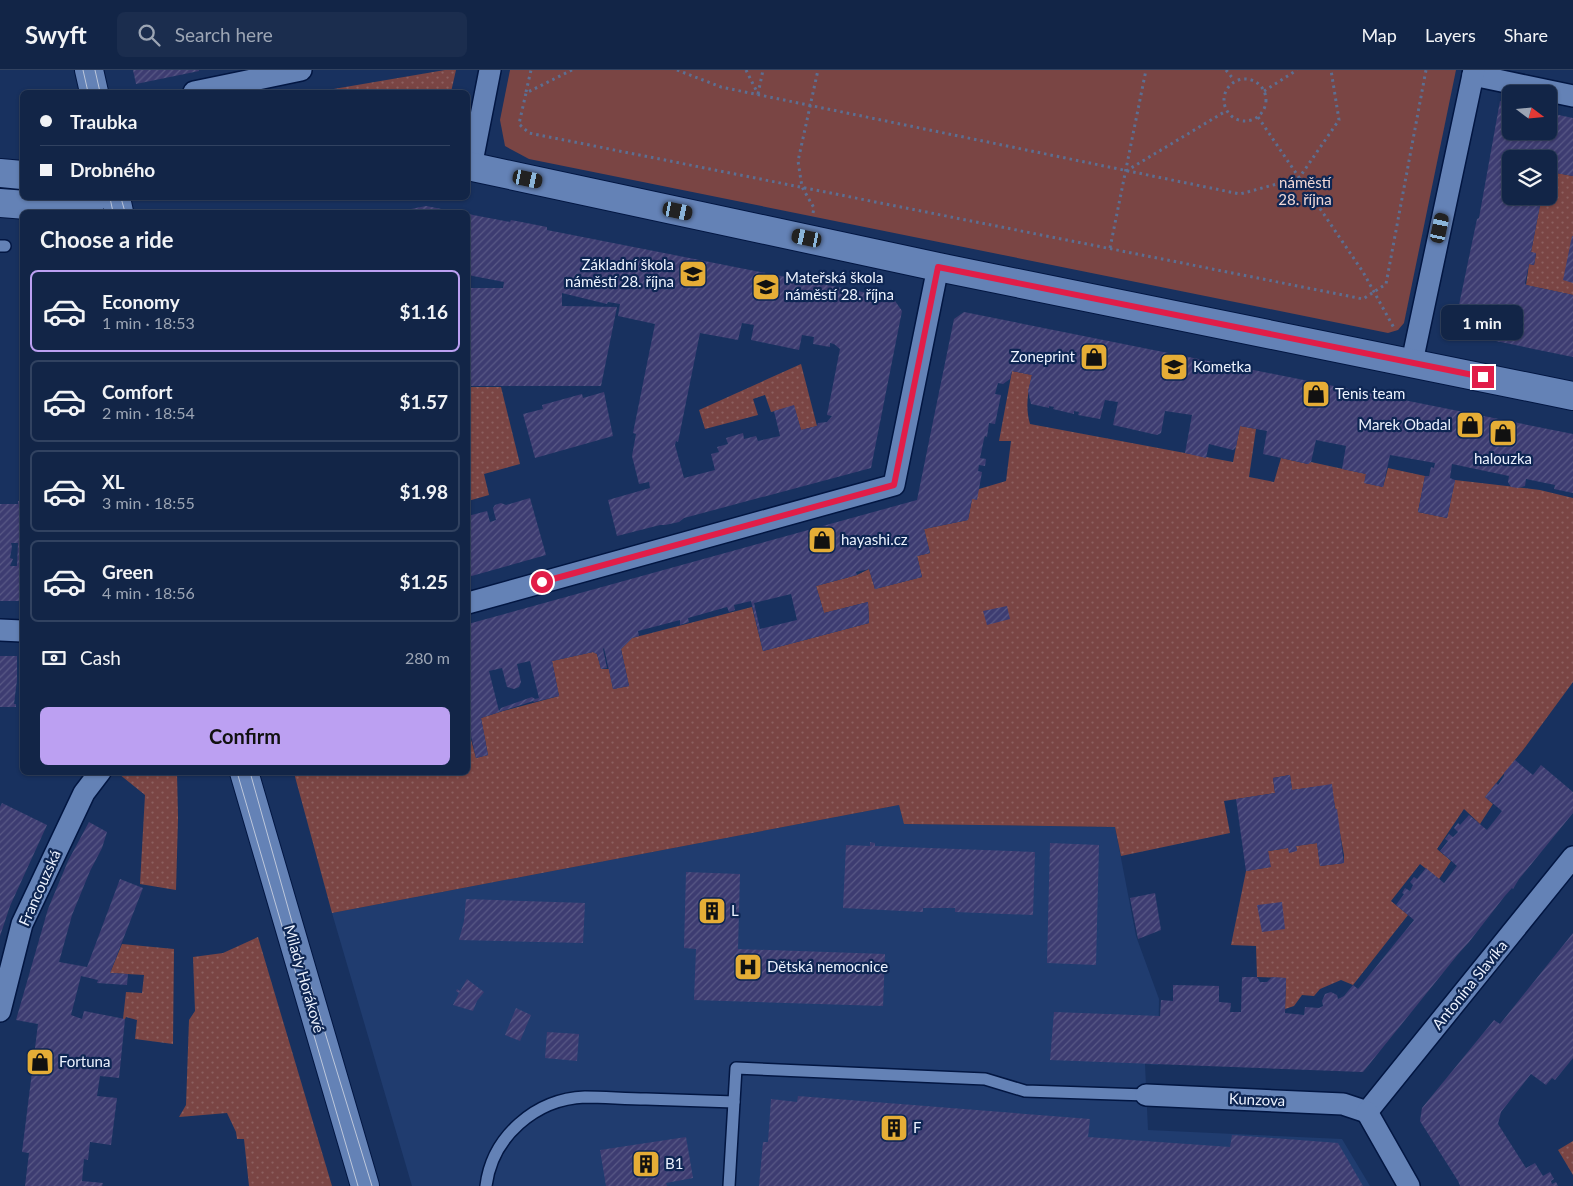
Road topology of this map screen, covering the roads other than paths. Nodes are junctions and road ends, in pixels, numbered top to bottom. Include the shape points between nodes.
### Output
1 (89, 70) edge
2 (301, 70) edge
3 (490, 70) edge
4 (1473, 72) edge
5 (94, 90) edge
6 (204, 90) edge
7 (1573, 96) edge
8 (470, 161) edge
9 (470, 166) edge
10 (0, 173) edge
11 (20, 175) edge
12 (88, 200) edge
13 (0, 203) edge
14 (938, 267) junction
15 (1412, 362) junction
16 (1573, 396) edge
17 (470, 602) edge
18 (0, 630) edge
19 (20, 631) edge
20 (98, 775) edge
21 (245, 775) edge
22 (1573, 857) edge
23 (0, 1011) edge
24 (1146, 1095) joint
25 (734, 1102) junction
26 (1366, 1112) junction
27 (365, 1186) edge
28 (486, 1186) edge
29 (729, 1186) edge
30 (1409, 1186) edge

1 - 5 street
2 - 6 street
3 - 8 street
4 - 7 street
4 - 15 street
9 - 14 street
10 - 11 street
12 - 13 street via 65,208
14 - 15 street
14 - 17 street via 894,485
15 - 16 street
18 - 19 street
20 - 23 street, Francouzská via 84,793 22,924
21 - 27 street, Milady Horákové
22 - 26 street, Antonína Slavíka
24 - 25 lane via 1025,1091 985,1080 736,1068
24 - 26 street, Kunzova via 1343,1104
25 - 28 lane via 584,1097 552,1104 509,1133 496,1151
25 - 29 lane
26 - 30 street

